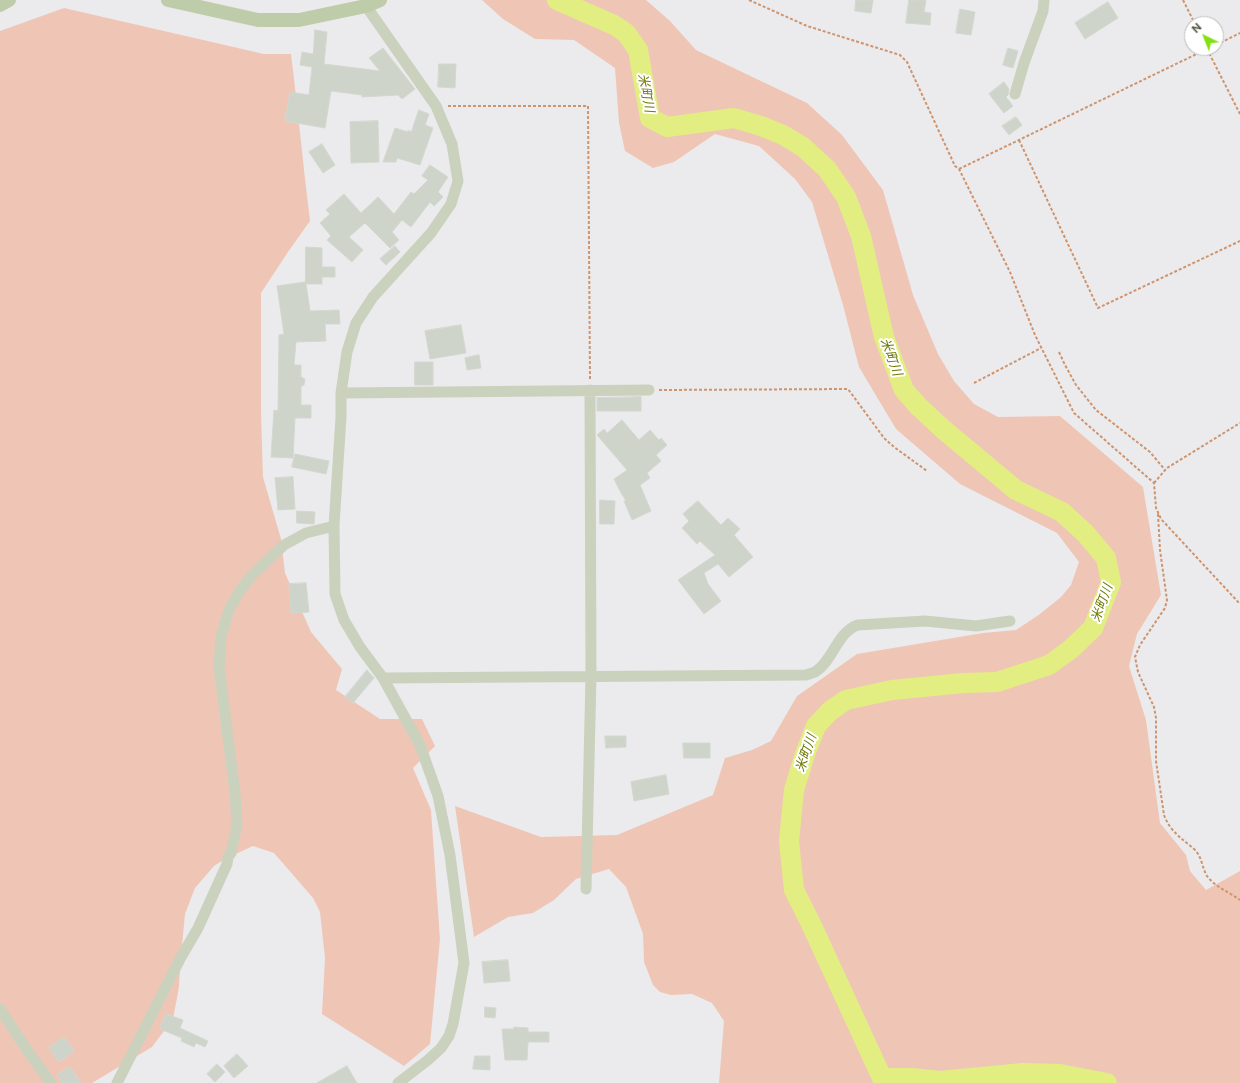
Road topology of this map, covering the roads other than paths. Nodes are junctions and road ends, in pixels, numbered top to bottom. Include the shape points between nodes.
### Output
1 (9, 0) edge
2 (168, 0) edge
3 (380, 0) edge
4 (1044, 0) edge
5 (367, 3) edge
6 (0, 5) edge
7 (1015, 94) dead end
8 (590, 390) junction
9 (649, 390) road end
10 (341, 394) junction
11 (334, 526) junction
12 (1010, 622) dead end
13 (591, 677) junction
14 (382, 678) junction
15 (586, 889) dead end
16 (0, 1009) edge
17 (51, 1083) edge
18 (117, 1083) edge
19 (398, 1083) edge

1 - 6 main road
2 - 5 main road via 258,20 299,20
3 - 5 main road
4 - 7 street via 1043,11
5 - 10 street via 436,106 452,144 458,181 451,204 431,233 373,297 356,323 347,352
8 - 9 street
8 - 10 street
8 - 13 street
10 - 11 street
11 - 14 street via 335,594 344,620
11 - 18 street via 306,533 284,545 252,575 229,610 221,636 219,668 235,793 237,824 231,853 198,928 180,958
12 - 13 street via 976,626 925,621 858,625 847,632 822,666 806,675
13 - 14 street
13 - 15 street
14 - 19 street via 420,745 438,796 450,855 464,963 453,1024 448,1036 441,1048
16 - 17 street

